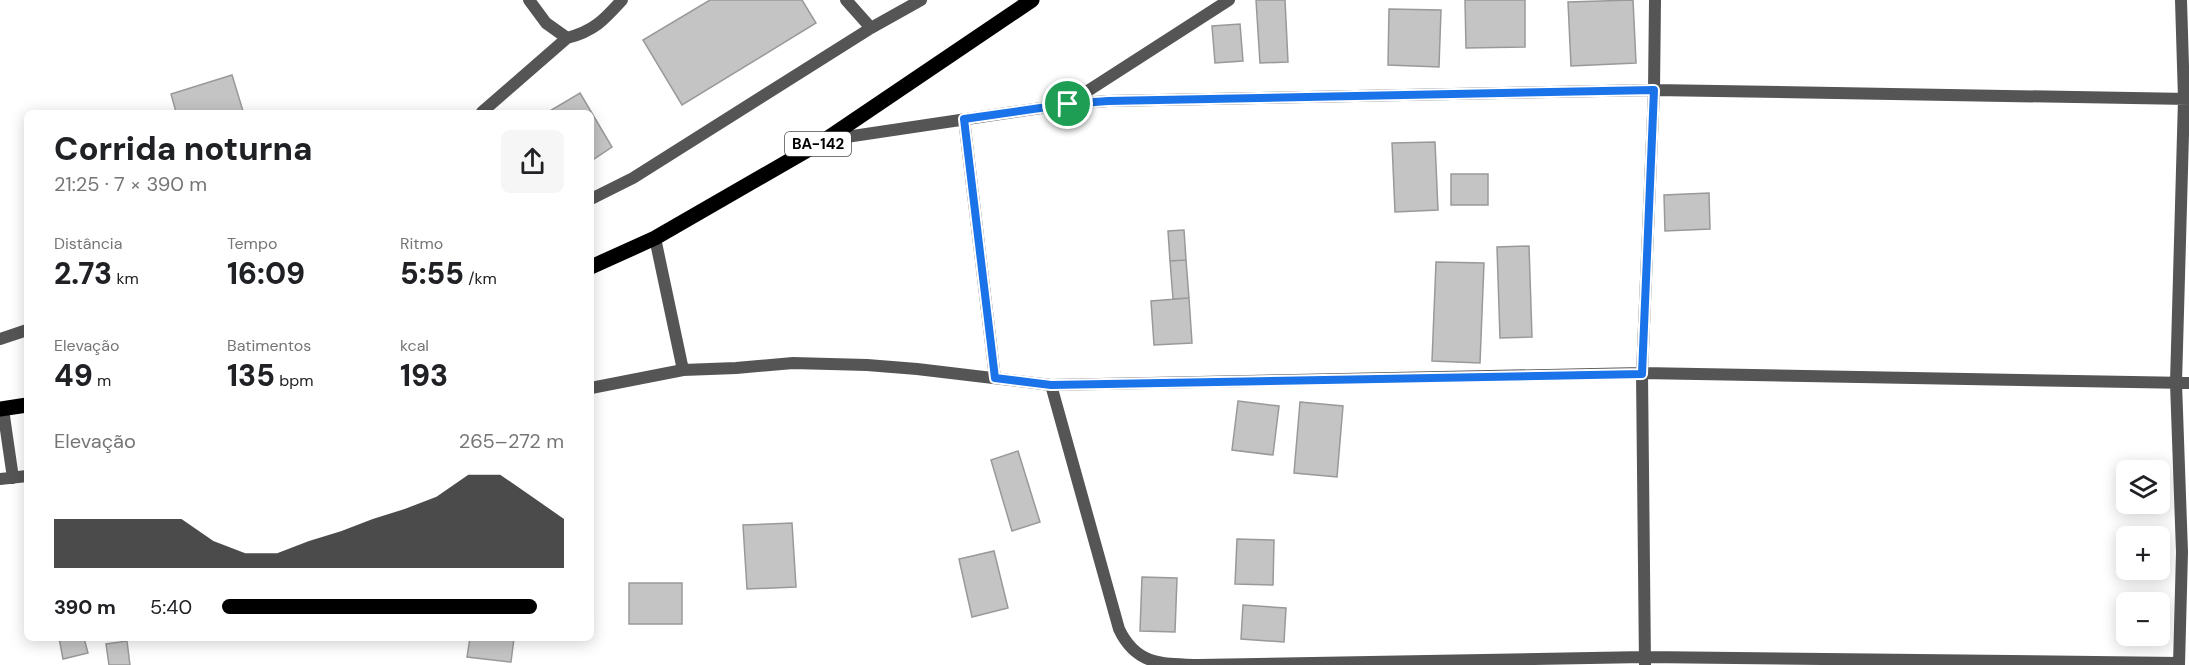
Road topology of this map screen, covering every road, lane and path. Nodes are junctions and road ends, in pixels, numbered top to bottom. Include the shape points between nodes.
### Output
1 (529, 0) edge
2 (622, 0) edge
3 (846, 0) edge
4 (921, 0) edge
5 (1032, 0) edge
6 (1229, 0) edge
7 (1655, 0) edge
8 (2181, 0) edge
9 (871, 28) junction
10 (567, 38) junction
11 (1654, 90) junction
12 (2187, 99) edge
13 (1068, 104) junction
14 (484, 110) edge
15 (964, 119) junction
16 (825, 140) junction
17 (594, 198) edge
18 (655, 238) junction
19 (594, 266) edge
20 (24, 331) edge
21 (0, 339) edge
22 (683, 370) junction
23 (1642, 374) junction
24 (995, 378) junction
25 (2189, 382) edge
26 (2176, 383) junction
27 (1051, 385) junction
28 (594, 387) edge
29 (24, 405) edge
30 (2, 409) edge
31 (24, 476) edge
32 (13, 478) junction
33 (0, 479) edge
34 (2186, 552) edge
35 (1645, 661) edge
36 (2179, 664) edge

1 - 10 street via 546,23
2 - 10 street via 601,23
3 - 9 street
4 - 9 street
5 - 16 main road, BA-142
6 - 13 street
7 - 11 street
8 - 12 street
9 - 17 street via 633,178
10 - 14 street
11 - 12 street
11 - 13 street
11 - 23 street
12 - 26 street
13 - 15 street
15 - 16 street
15 - 24 street
16 - 18 main road, BA-142
18 - 19 main road, BA-142
18 - 22 street
20 - 21 street
22 - 24 street via 793,363 907,368
22 - 28 street
23 - 26 street
23 - 27 street
23 - 35 street
24 - 27 street
25 - 26 street
26 - 34 street
27 - 35 street via 1116,620 1126,644 1141,658 1199,665
29 - 30 main road
30 - 32 street
31 - 32 street
32 - 33 street
34 - 36 street
35 - 36 street

